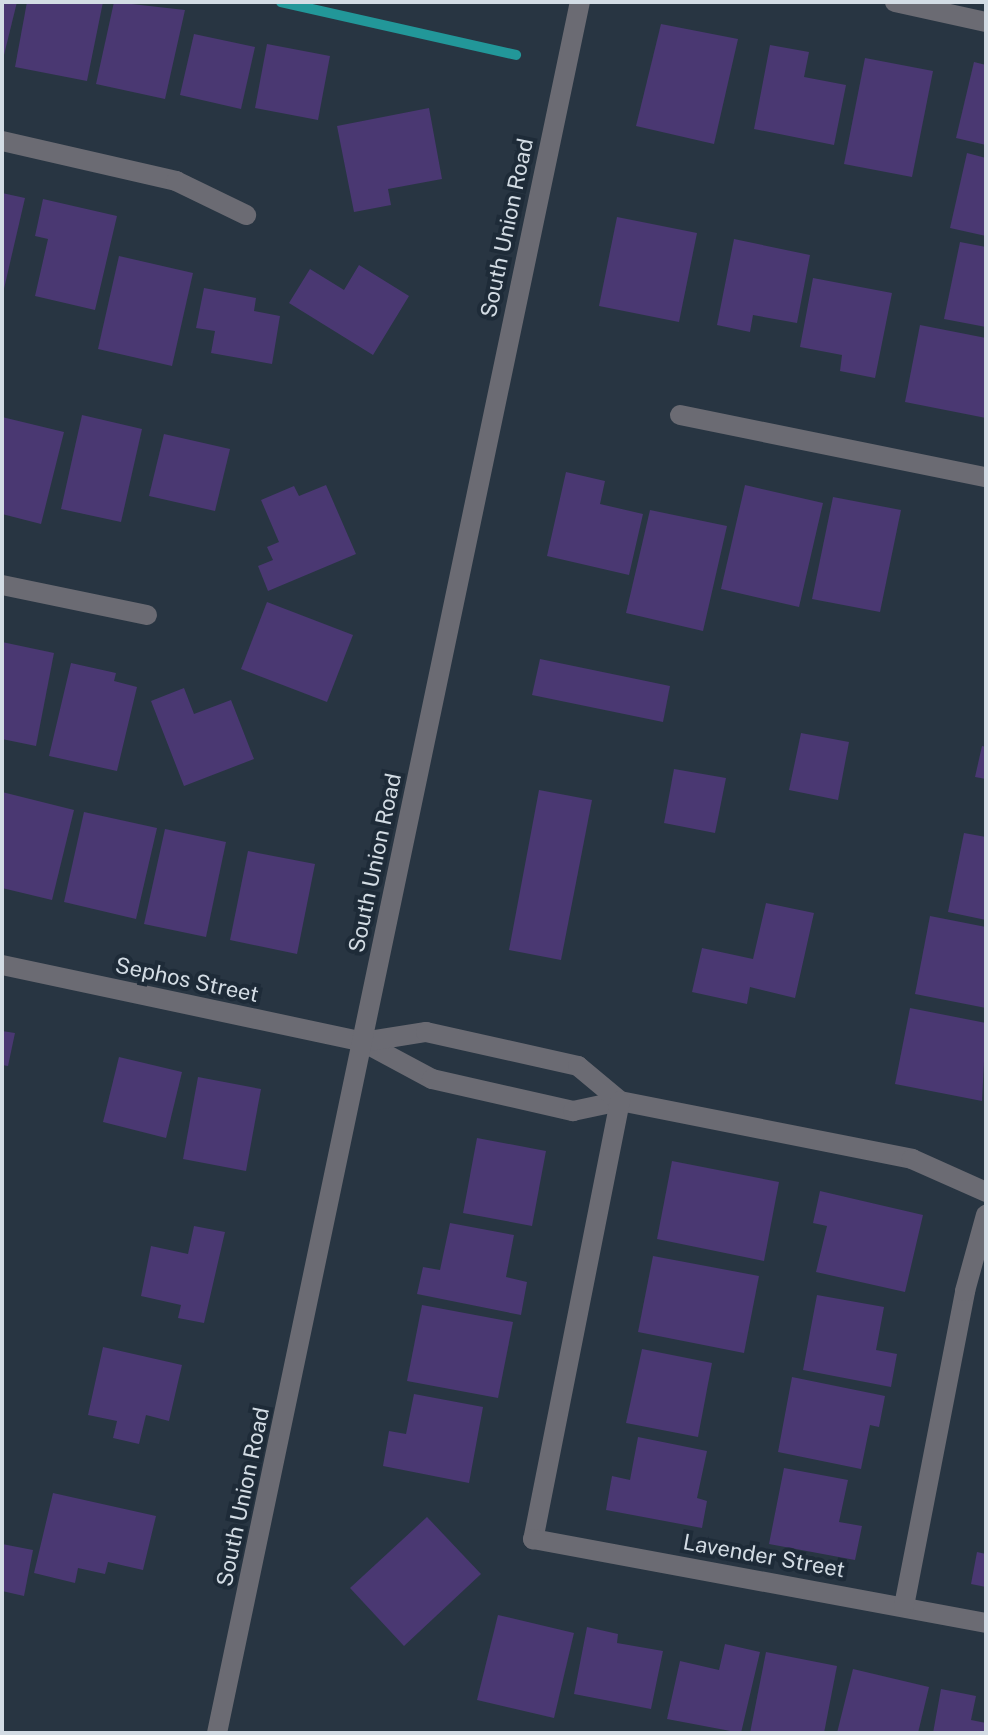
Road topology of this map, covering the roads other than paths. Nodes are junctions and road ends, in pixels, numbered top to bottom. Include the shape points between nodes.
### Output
1 (580, 2) edge
2 (895, 2) edge
3 (986, 22) edge
4 (2, 141) edge
5 (246, 215) dead end
6 (680, 415) dead end
7 (986, 477) edge
8 (2, 585) edge
9 (147, 615) dead end
10 (2, 965) edge
11 (363, 1042) junction
12 (620, 1101) junction
13 (986, 1192) edge
14 (986, 1215) edge
15 (904, 1606) junction
16 (986, 1623) edge
17 (217, 1733) edge

1 - 11 street, South Union Road
2 - 3 street
4 - 5 street via 176,181
6 - 7 street
8 - 9 street
10 - 11 street, Sephos Street
11 - 12 street via 432,1079 559,1108
11 - 12 street via 426,1032 578,1066
11 - 17 street, South Union Road
12 - 13 street via 912,1159
12 - 15 street, Lavender Street via 533,1539
14 - 15 street via 965,1291
15 - 16 street, Lavender Street

